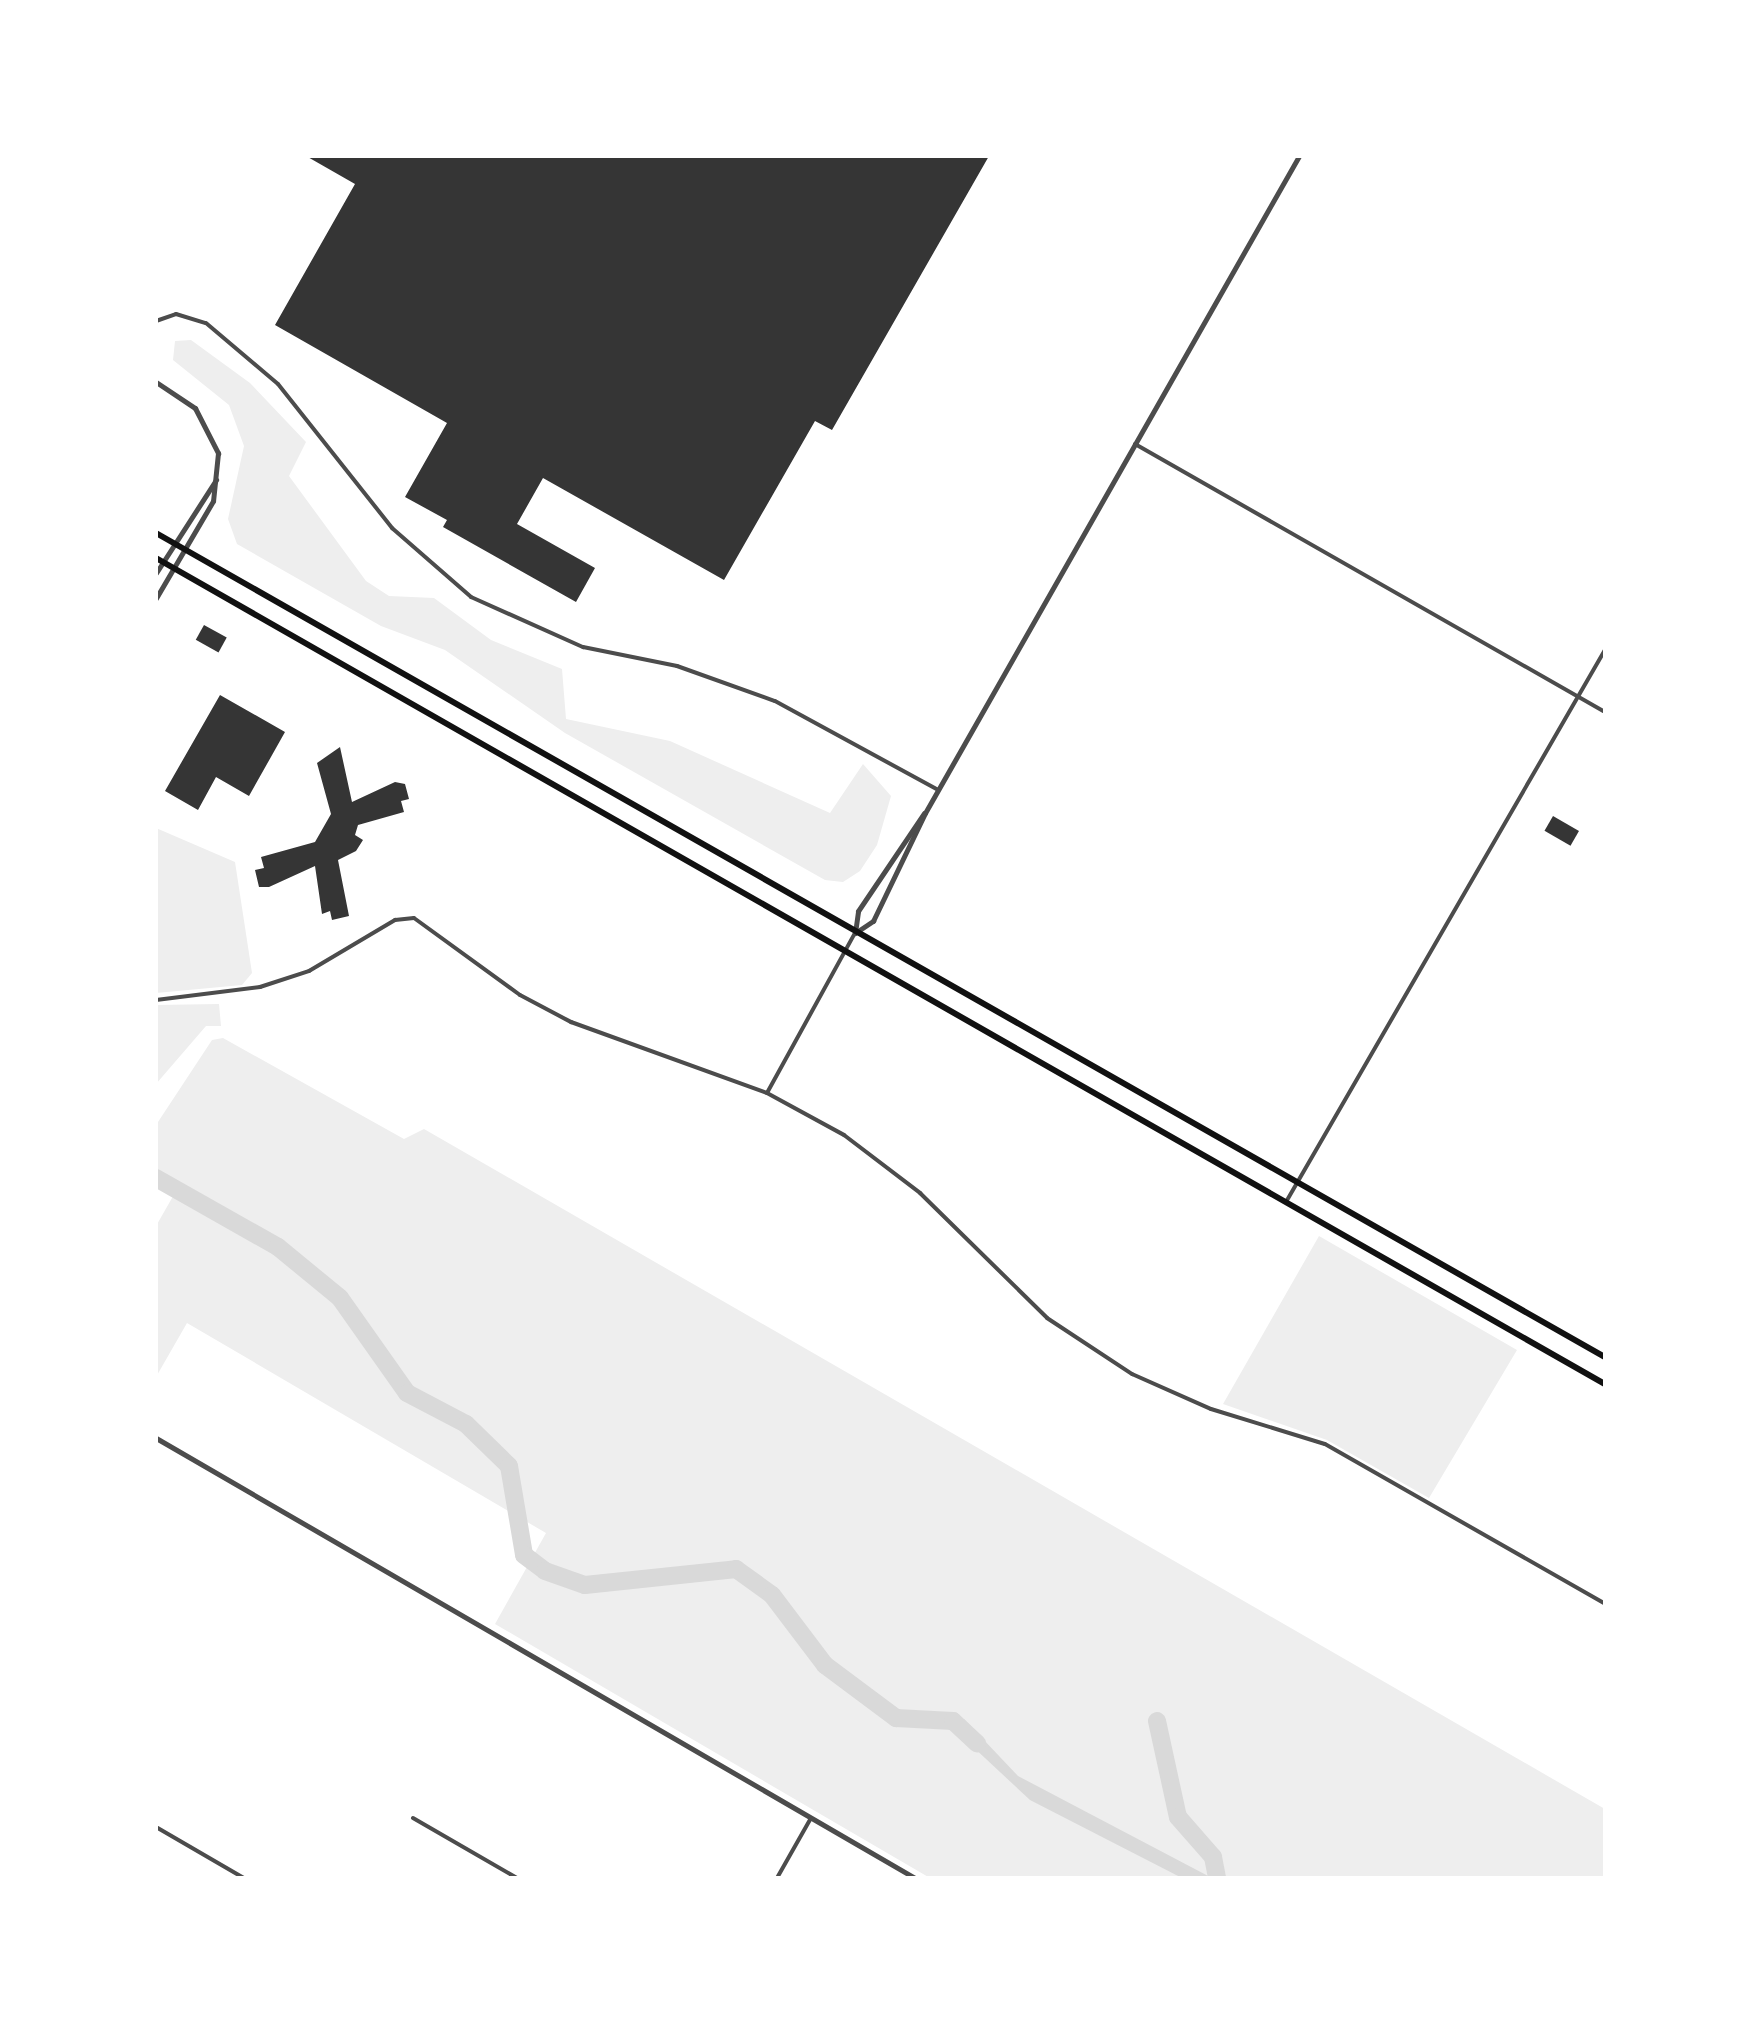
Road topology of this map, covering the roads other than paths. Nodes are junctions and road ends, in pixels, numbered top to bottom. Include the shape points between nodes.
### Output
1 (1299, 156) edge
2 (156, 321) edge
3 (156, 382) edge
4 (1135, 444) junction
5 (217, 479) junction
6 (156, 533) edge
7 (173, 543) junction
8 (184, 550) junction
9 (159, 560) edge
10 (173, 568) junction
11 (156, 573) edge
12 (156, 598) edge
13 (1605, 650) edge
14 (1578, 697) junction
15 (1605, 712) edge
16 (938, 790) junction
17 (925, 813) junction
18 (855, 933) junction
19 (843, 948) junction
20 (156, 1000) edge
21 (767, 1093) junction
22 (1298, 1181) junction
23 (1286, 1202) junction
24 (1605, 1357) edge
25 (1605, 1384) edge
26 (156, 1438) edge
27 (1605, 1604) edge
28 (413, 1818) dead end
29 (811, 1818) junction
30 (157, 1829) edge
31 (244, 1878) edge
32 (517, 1878) edge
33 (777, 1878) edge
34 (915, 1878) edge

1 - 4 street
2 - 16 street via 176,314 206,323 278,384 392,528 471,597 583,647 677,666 775,701
3 - 5 street via 210,426
4 - 14 street
4 - 16 street
5 - 7 street
5 - 8 street via 213,501
6 - 7 main road
7 - 8 main road
7 - 9 street
8 - 10 street
8 - 18 main road
9 - 10 main road
9 - 11 street
10 - 12 street
10 - 19 main road
13 - 14 street
14 - 15 street
14 - 22 street
16 - 17 street
17 - 18 street via 860,907
17 - 18 street via 873,921
18 - 19 street
18 - 22 main road
19 - 21 street
19 - 23 main road
20 - 21 street via 260,987 309,971 395,920 414,918 509,988 571,1022
21 - 27 street via 879,1160 1047,1318 1132,1374 1211,1409 1325,1444
22 - 23 street
22 - 24 main road
23 - 25 main road
26 - 29 street
28 - 32 street
29 - 33 street
29 - 34 street
30 - 31 street

